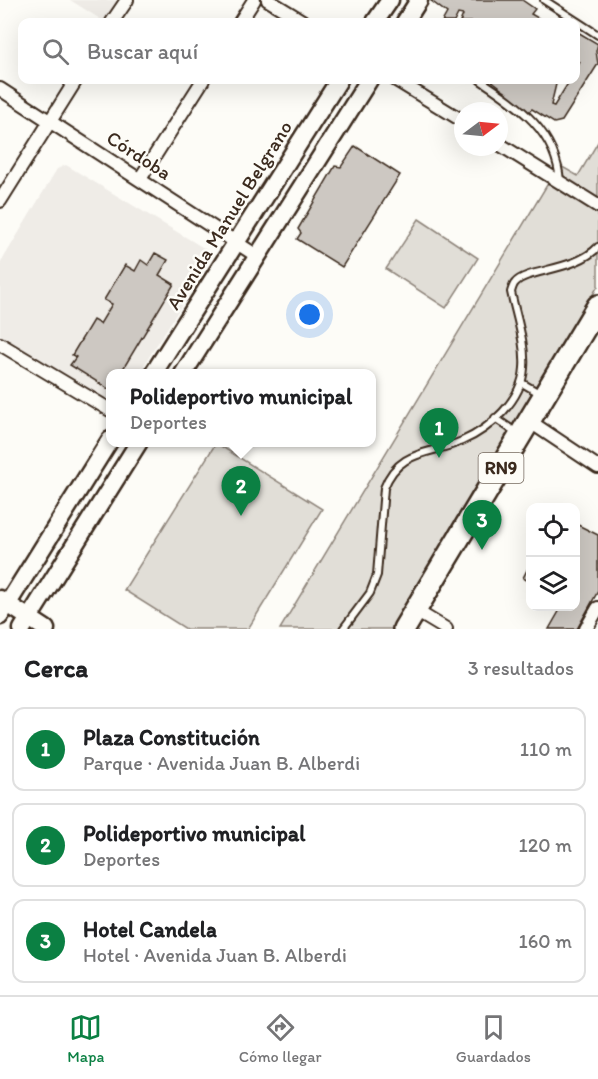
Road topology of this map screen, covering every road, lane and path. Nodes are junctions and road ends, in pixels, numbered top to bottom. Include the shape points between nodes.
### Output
1 (127, 0) edge
2 (254, 0) edge
3 (268, 0) edge
4 (390, 0) edge
5 (419, 0) edge
6 (544, 0) edge
7 (115, 18) edge
8 (243, 18) edge
9 (297, 18) edge
10 (378, 18) edge
11 (408, 18) edge
12 (572, 18) edge
13 (580, 23) edge
14 (598, 35) edge
15 (73, 84) edge
16 (200, 84) edge
17 (336, 84) edge
18 (366, 84) edge
19 (403, 84) edge
20 (486, 84) edge
21 (0, 89) edge
22 (454, 115) edge
23 (50, 120) junction
24 (508, 150) edge
25 (140, 179) junction
26 (560, 182) junction
27 (0, 201) edge
28 (598, 206) edge
29 (237, 242) junction
30 (598, 248) edge
31 (257, 256) junction
32 (598, 306) edge
33 (0, 344) edge
34 (156, 369) edge
35 (186, 369) edge
36 (522, 383) junction
37 (544, 396) junction
38 (106, 407) edge
39 (495, 418) junction
40 (525, 428) junction
41 (106, 447) edge
42 (136, 447) edge
43 (598, 466) edge
44 (3, 606) edge
45 (598, 608) edge
46 (410, 620) edge
47 (26, 624) edge
48 (46, 629) edge
49 (343, 629) edge
50 (446, 629) edge
51 (586, 629) edge

1 - 7 street
2 - 8 street
3 - 9 street
4 - 10 street
5 - 11 street
6 - 12 lane
13 - 14 lane
15 - 23 street
16 - 25 street
17 - 29 street, Avenida Manuel Belgrano
18 - 31 street
19 - 22 street
20 - 26 lane via 544,133 559,165
21 - 23 street, Córdoba
23 - 25 street, Córdoba
23 - 27 street
24 - 26 street
25 - 29 street, Córdoba
26 - 28 street
29 - 31 street, Córdoba
29 - 34 street, Avenida Manuel Belgrano
30 - 36 lane via 578,262 515,282 511,292 524,353
31 - 35 street
32 - 37 highway, RN9
33 - 38 street
36 - 37 lane
36 - 39 lane via 506,409
37 - 40 highway, RN9
39 - 40 lane
39 - 49 lane via 460,442 408,458 388,478 377,575 370,594
40 - 43 street
40 - 46 highway, RN9
41 - 44 street
42 - 47 street
44 - 47 street
45 - 51 street
46 - 50 street
47 - 48 street

